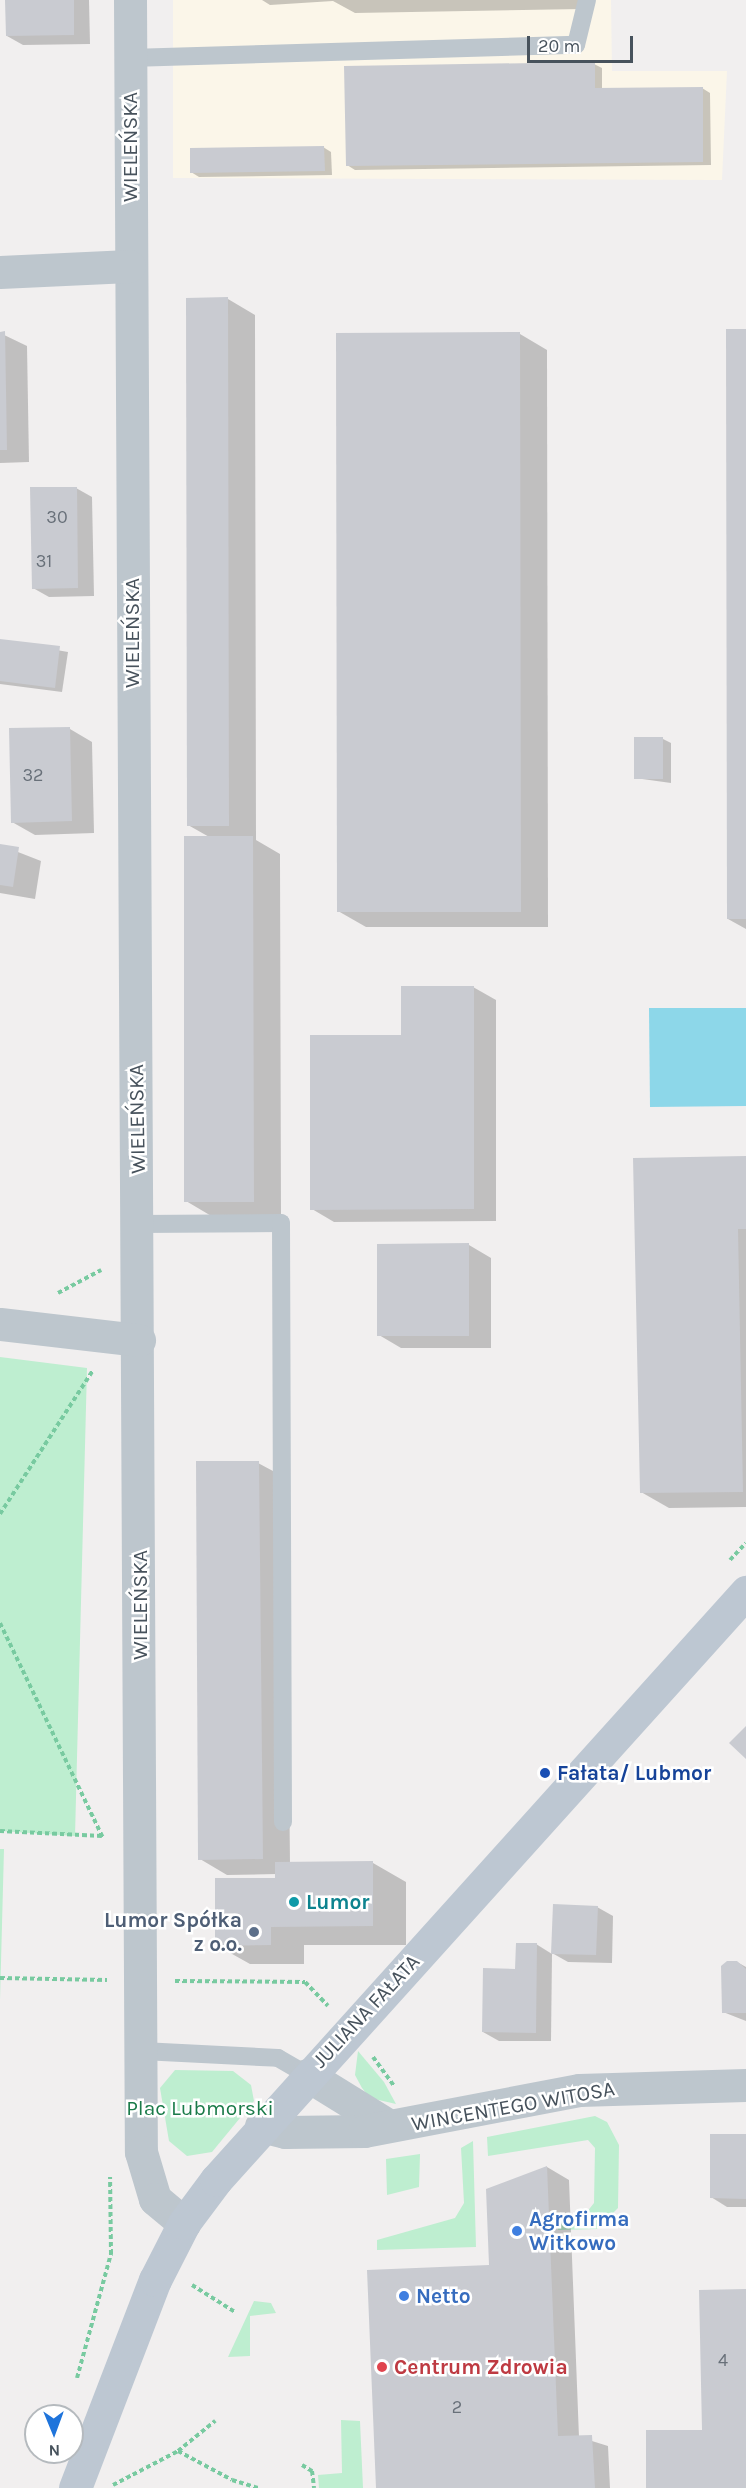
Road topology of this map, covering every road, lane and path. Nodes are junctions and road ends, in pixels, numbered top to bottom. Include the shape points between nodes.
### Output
1 (130, 0) edge
2 (587, 0) edge
3 (130, 58) junction
4 (129, 266) junction
5 (0, 272) edge
6 (138, 1236) junction
7 (52, 1293) dead end
8 (0, 1324) edge
9 (139, 1340) junction
10 (87, 1368) dead end
11 (94, 1370) junction
12 (99, 1374) dead end
13 (0, 1514) edge
14 (746, 1592) edge
15 (0, 1623) edge
16 (283, 1822) dead end
17 (108, 1826) dead end
18 (0, 1831) edge
19 (102, 1836) junction
20 (105, 1843) dead end
21 (108, 1850) dead end
22 (0, 1978) edge
23 (141, 1981) junction
24 (352, 2029) junction
25 (141, 2051) junction
26 (307, 2075) junction
27 (746, 2085) edge
28 (403, 2124) junction
29 (261, 2126) junction
30 (184, 2223) junction
31 (193, 2275) dead end
32 (189, 2284) junction
33 (183, 2294) dead end
34 (235, 2312) dead end
35 (215, 2421) dead end
36 (178, 2451) junction
37 (302, 2465) dead end
38 (89, 2485) edge
39 (259, 2488) edge
40 (314, 2488) edge

1 - 3 street, WIELEŃSKA
2 - 3 lane via 576,45
3 - 4 street, WIELEŃSKA
4 - 5 street
4 - 6 street, WIELEŃSKA
6 - 7 path
6 - 9 street, WIELEŃSKA
6 - 16 lane via 281,1223
8 - 9 street
9 - 23 street, WIELEŃSKA
10 - 11 path
11 - 12 path
11 - 13 path
14 - 24 main road, JULIANA FAŁATA
15 - 19 path
17 - 21 path
18 - 19 path
19 - 20 path
22 - 23 path
23 - 24 path via 305,1982
23 - 25 street, WIELEŃSKA
24 - 26 main road, JULIANA FAŁATA
24 - 28 path
25 - 26 lane via 278,2058
25 - 30 street, WIELEŃSKA via 141,2152 156,2199
26 - 28 street, WINCENTEGO WITOSA
26 - 29 main road, JULIANA FAŁATA
27 - 28 street, WINCENTEGO WITOSA via 579,2090
28 - 29 street, WINCENTEGO WITOSA via 308,2132
29 - 30 main road, JULIANA FAŁATA
30 - 38 main road, JULIANA FAŁATA via 132,2331
31 - 32 path
32 - 33 path
32 - 34 path
35 - 36 path
36 - 38 path via 117,2486
36 - 39 path via 231,2480
37 - 40 path via 312,2471

